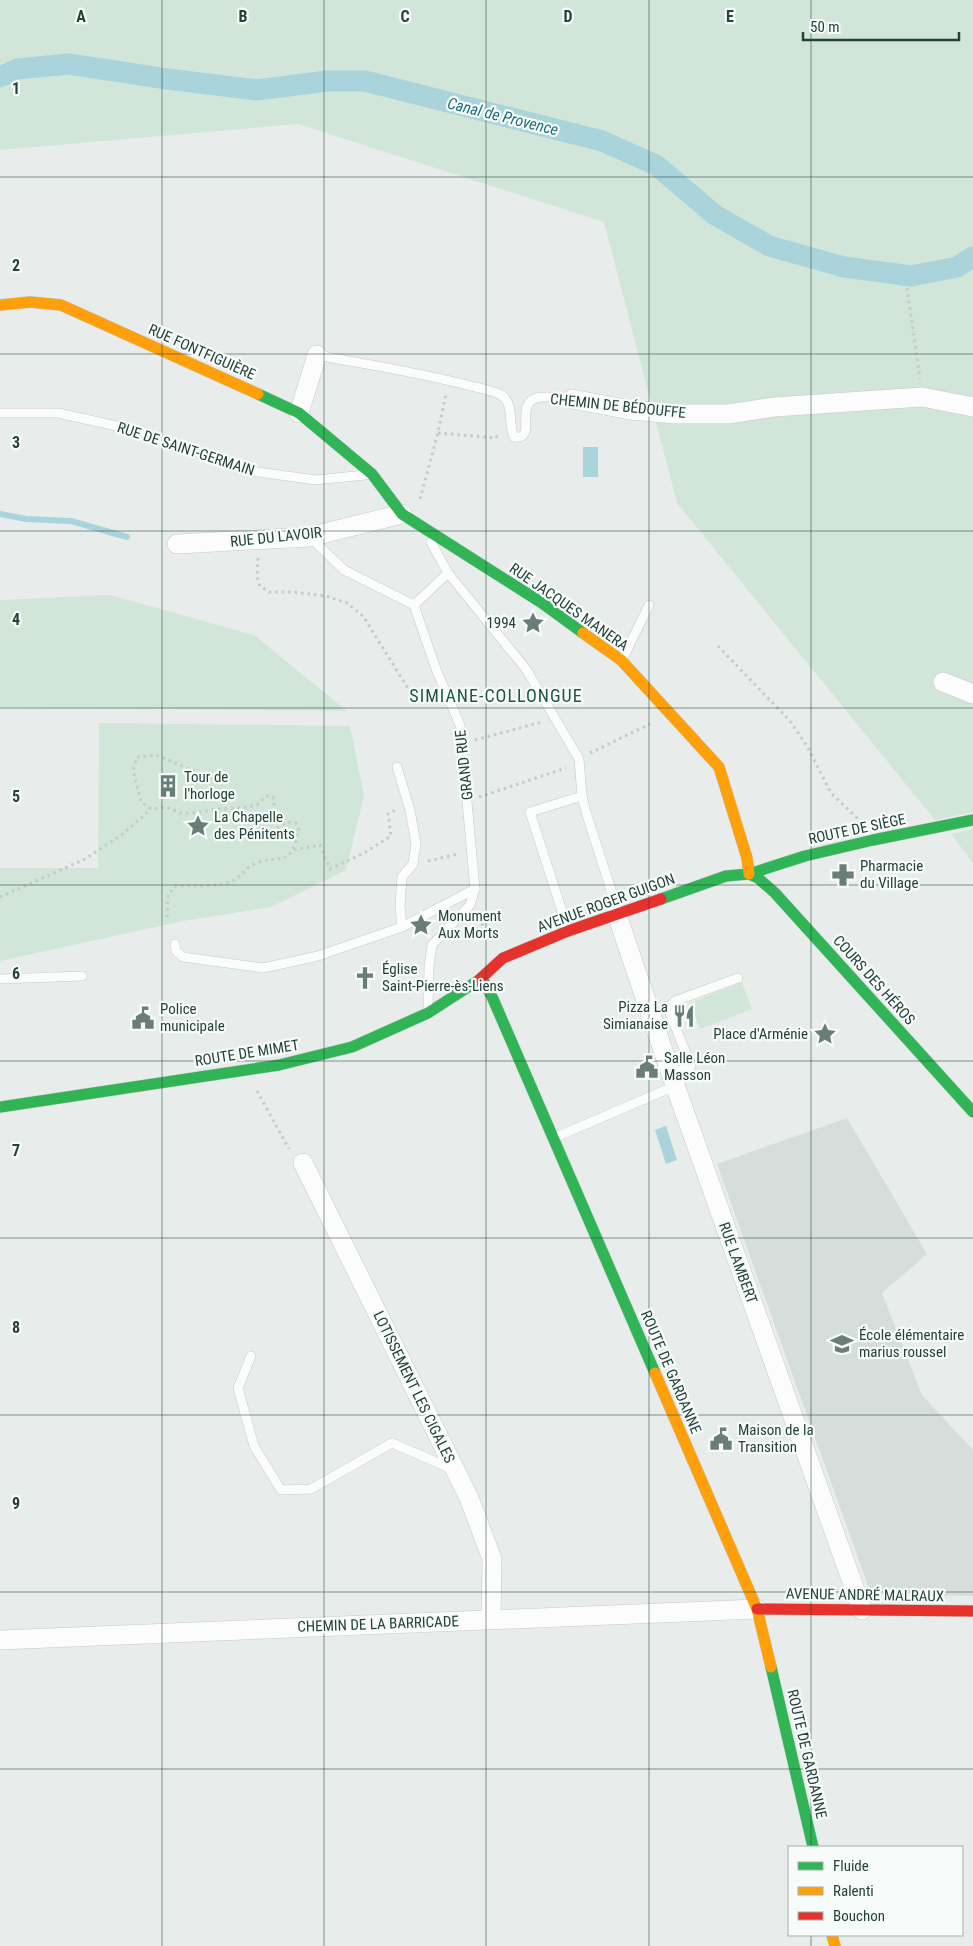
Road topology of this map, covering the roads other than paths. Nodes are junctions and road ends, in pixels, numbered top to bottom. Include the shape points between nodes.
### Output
1 (0, 305) edge
2 (317, 355) joint
3 (572, 399) joint
4 (973, 407) edge
5 (299, 413) junction
6 (0, 414) edge
7 (372, 474) junction
8 (413, 521) junction
9 (310, 537) junction
10 (177, 544) dead end
11 (448, 573) junction
12 (414, 605) junction
13 (649, 605) dead end
14 (621, 660) junction
15 (943, 682) dead end
16 (973, 694) edge
17 (397, 767) dead end
18 (582, 796) junction
19 (973, 820) edge
20 (749, 874) junction
21 (475, 889) junction
22 (617, 915) junction
23 (402, 927) junction
24 (568, 931) junction
25 (175, 944) dead end
26 (82, 976) dead end
27 (482, 978) junction
28 (738, 978) dead end
29 (0, 980) edge
30 (428, 1014) junction
31 (673, 1080) junction
32 (0, 1107) edge
33 (973, 1112) edge
34 (554, 1138) junction
35 (303, 1163) road end
36 (251, 1356) dead end
37 (455, 1470) junction
38 (757, 1609) junction
39 (862, 1610) junction
40 (973, 1612) edge
41 (491, 1620) junction
42 (0, 1640) edge
43 (813, 1846) edge

1 - 5 main road, RUE FONTFIGUIÈRE via 30,302 62,306
2 - 3 lane, CHEMIN DE BÉDOUFFE via 448,380 504,396 509,404 514,437 524,435 525,410 534,398
2 - 5 street
3 - 4 street, CHEMIN DE BÉDOUFFE via 630,410 675,414 728,414 774,407 922,397
5 - 7 main road, RUE FONTFIGUIÈRE
6 - 7 lane, RUE DE SAINT-GERMAIN via 58,413 139,431 250,471 316,480
7 - 8 main road, RUE JACQUES MANERA
8 - 9 street, RUE DU LAVOIR
8 - 11 lane
8 - 14 main road, RUE JACQUES MANERA via 542,603
9 - 10 street, RUE DU LAVOIR
9 - 12 lane via 344,570
11 - 12 lane
11 - 18 lane via 526,669 579,759
12 - 21 lane, GRAND RUE via 460,725
13 - 14 lane
14 - 20 main road, RUE JACQUES MANERA via 719,766
15 - 16 street
17 - 23 lane via 416,844 412,864 402,877
18 - 22 lane
18 - 24 lane via 530,812
19 - 20 main road, ROUTE DE SIÈGE via 872,840
20 - 22 main road, AVENUE ROGER GUIGON via 714,879
20 - 33 main road, COURS DES HÉROS via 775,892
21 - 23 lane
21 - 30 lane, GRAND RUE via 470,904 432,945
22 - 24 main road, AVENUE ROGER GUIGON
22 - 31 street, RUE LAMBERT
23 - 25 lane via 318,956 263,968 183,958 176,951
24 - 27 main road, AVENUE ROGER GUIGON via 503,958
26 - 29 lane
27 - 30 main road, ROUTE DE MIMET
27 - 34 main road, ROUTE DE GARDANNE
28 - 31 lane via 675,1001 670,1006 691,1066
30 - 32 main road, ROUTE DE MIMET via 352,1047 279,1065
31 - 34 lane
31 - 39 street, RUE LAMBERT
34 - 38 main road, ROUTE DE GARDANNE
35 - 37 street, LOTISSEMENT LES CIGALES
36 - 37 lane via 238,1388 254,1446 281,1490 310,1489 392,1443
37 - 41 street, LOTISSEMENT LES CIGALES via 492,1559
38 - 39 main road, AVENUE ANDRÉ MALRAUX
38 - 41 street, CHEMIN DE LA BARRICADE
38 - 43 main road, ROUTE DE GARDANNE
39 - 40 main road, AVENUE ANDRÉ MALRAUX
41 - 42 street, CHEMIN DE LA BARRICADE

